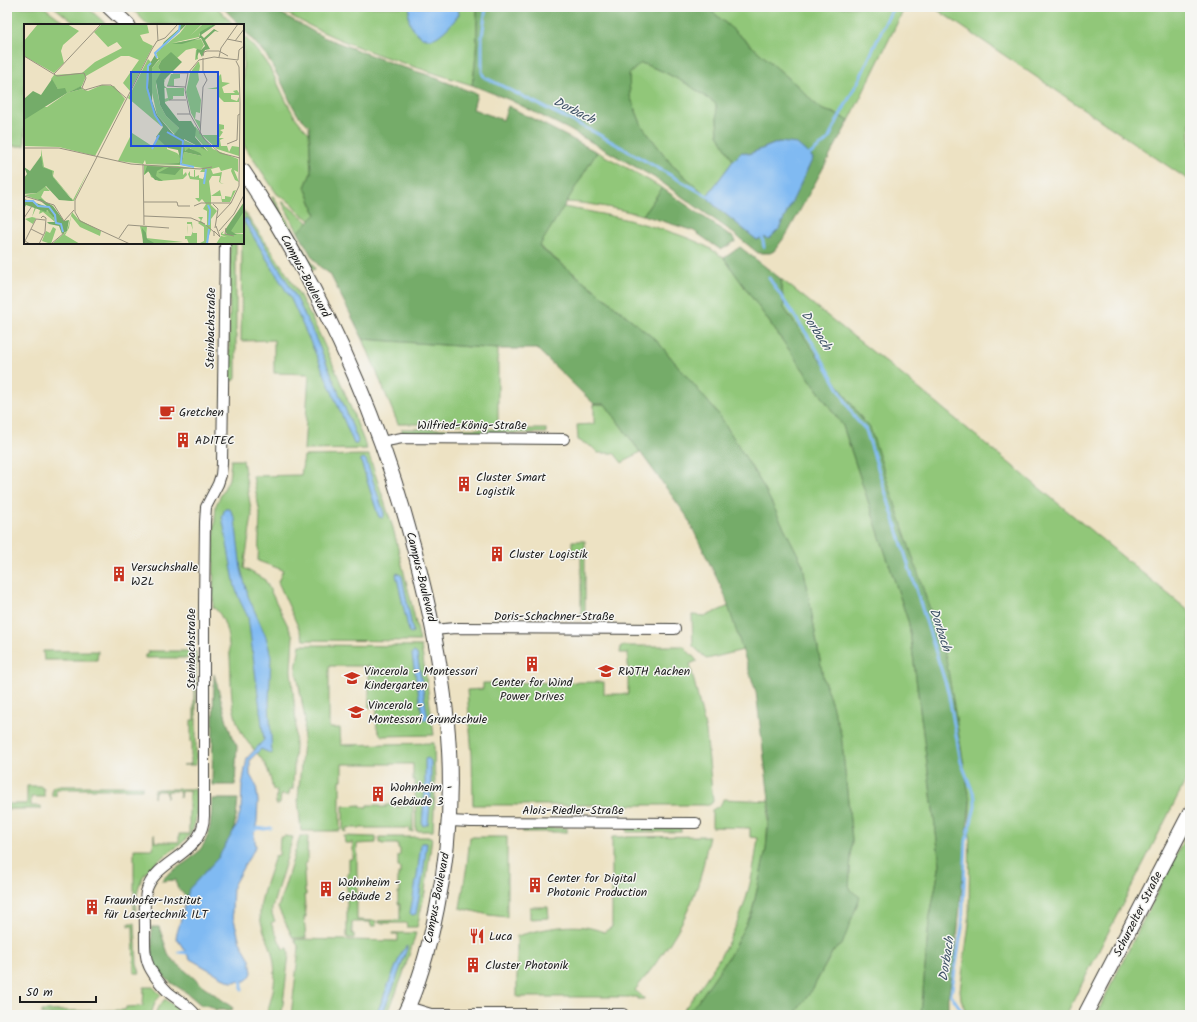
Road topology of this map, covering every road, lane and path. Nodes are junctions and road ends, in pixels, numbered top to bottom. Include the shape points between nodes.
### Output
1 (109, 7) edge
2 (127, 24) edge
3 (244, 173) edge
4 (225, 244) edge
5 (564, 439) dead end
6 (381, 442) junction
7 (675, 629) dead end
8 (434, 630) junction
9 (1190, 813) edge
10 (449, 821) junction
11 (696, 824) dead end
12 (406, 1011) edge
13 (623, 1014) edge
14 (196, 1015) edge
15 (1085, 1015) edge

1 - 2 street
3 - 6 street, Campus-Boulevard via 311,284 356,379
4 - 14 street, Steinbachstraße via 222,464 218,484 206,507 205,522 204,816 202,829 196,841 153,878 146,891 146,955 150,969 168,991
5 - 6 street, Wilfried-König-Straße via 402,438
6 - 8 street, Campus-Boulevard via 418,559
7 - 8 street, Doris-Schachner-Straße
8 - 10 street, Campus-Boulevard via 448,726
9 - 15 street, Schurzelter Straße
10 - 11 street, Alois-Riedler-Straße
10 - 12 street, Campus-Boulevard via 443,873 432,930
12 - 13 street via 431,1014

